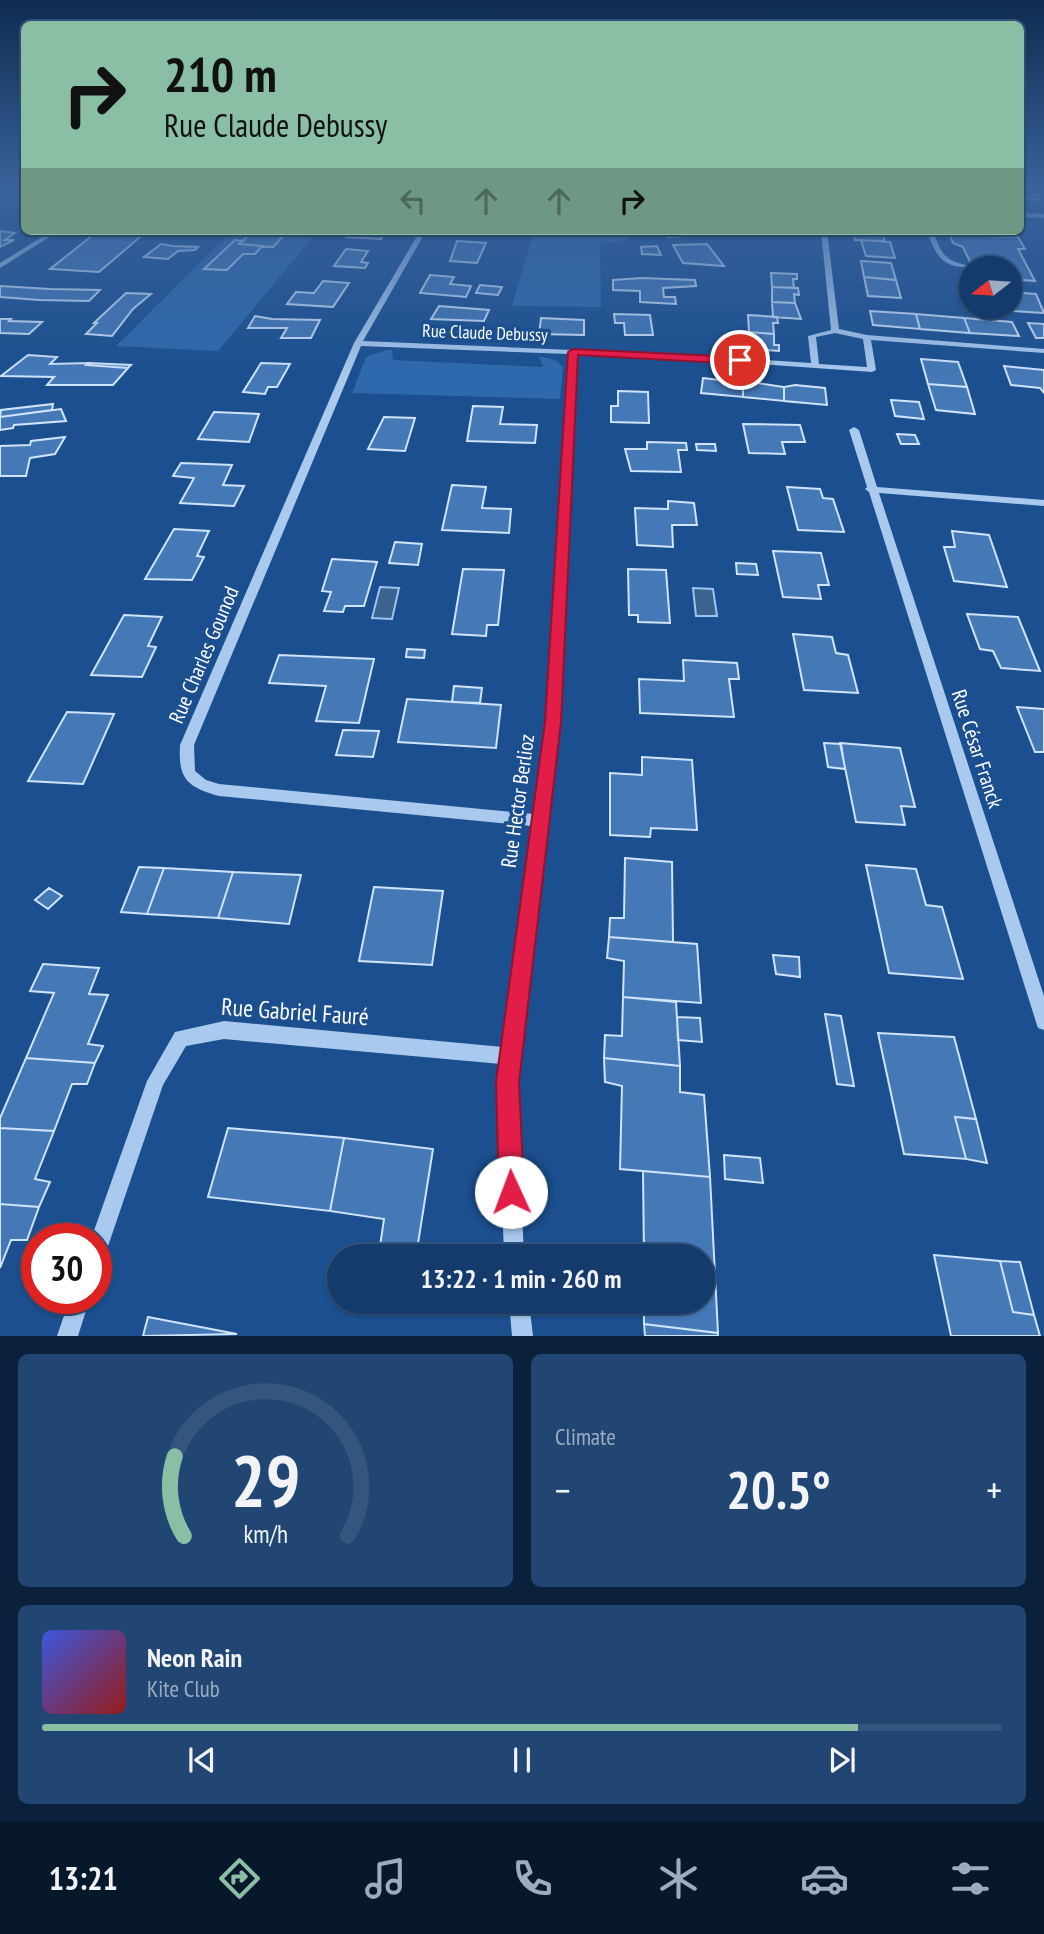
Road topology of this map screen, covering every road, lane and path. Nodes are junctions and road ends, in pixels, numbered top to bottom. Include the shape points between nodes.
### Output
1 (25, 250) edge
2 (412, 250) edge
3 (826, 250) edge
4 (937, 250) edge
5 (0, 266) edge
6 (959, 266) edge
7 (835, 331) junction
8 (867, 337) junction
9 (358, 343) junction
10 (1044, 351) edge
11 (573, 352) junction
12 (815, 366) junction
13 (854, 430) dead end
14 (870, 488) junction
15 (1044, 503) edge
16 (539, 821) junction
17 (1044, 1022) edge
18 (510, 1056) junction
19 (106, 1223) edge
20 (514, 1244) edge
21 (74, 1314) edge
22 (520, 1314) edge
23 (67, 1335) edge
24 (523, 1335) edge

1 - 5 street
2 - 9 street, Rue Charles Gounod
3 - 7 street
4 - 6 street via 941,260
7 - 8 street
7 - 12 street via 812,336
8 - 10 street
8 - 12 street, Rue Claude Debussy via 872,370
9 - 11 street, Rue Claude Debussy
9 - 16 street, Rue Charles Gounod via 187,745 188,775 199,785 219,790
11 - 12 street, Rue Claude Debussy
11 - 16 street, Rue Hector Berlioz via 553,722
13 - 14 street, Rue César Franck
14 - 15 street
14 - 17 street, Rue César Franck
16 - 18 street, Rue Hector Berlioz
18 - 19 street, Rue Gabriel Fauré via 225,1030 181,1038 156,1081
18 - 20 street, Rue Hector Berlioz
21 - 23 street
22 - 24 street

